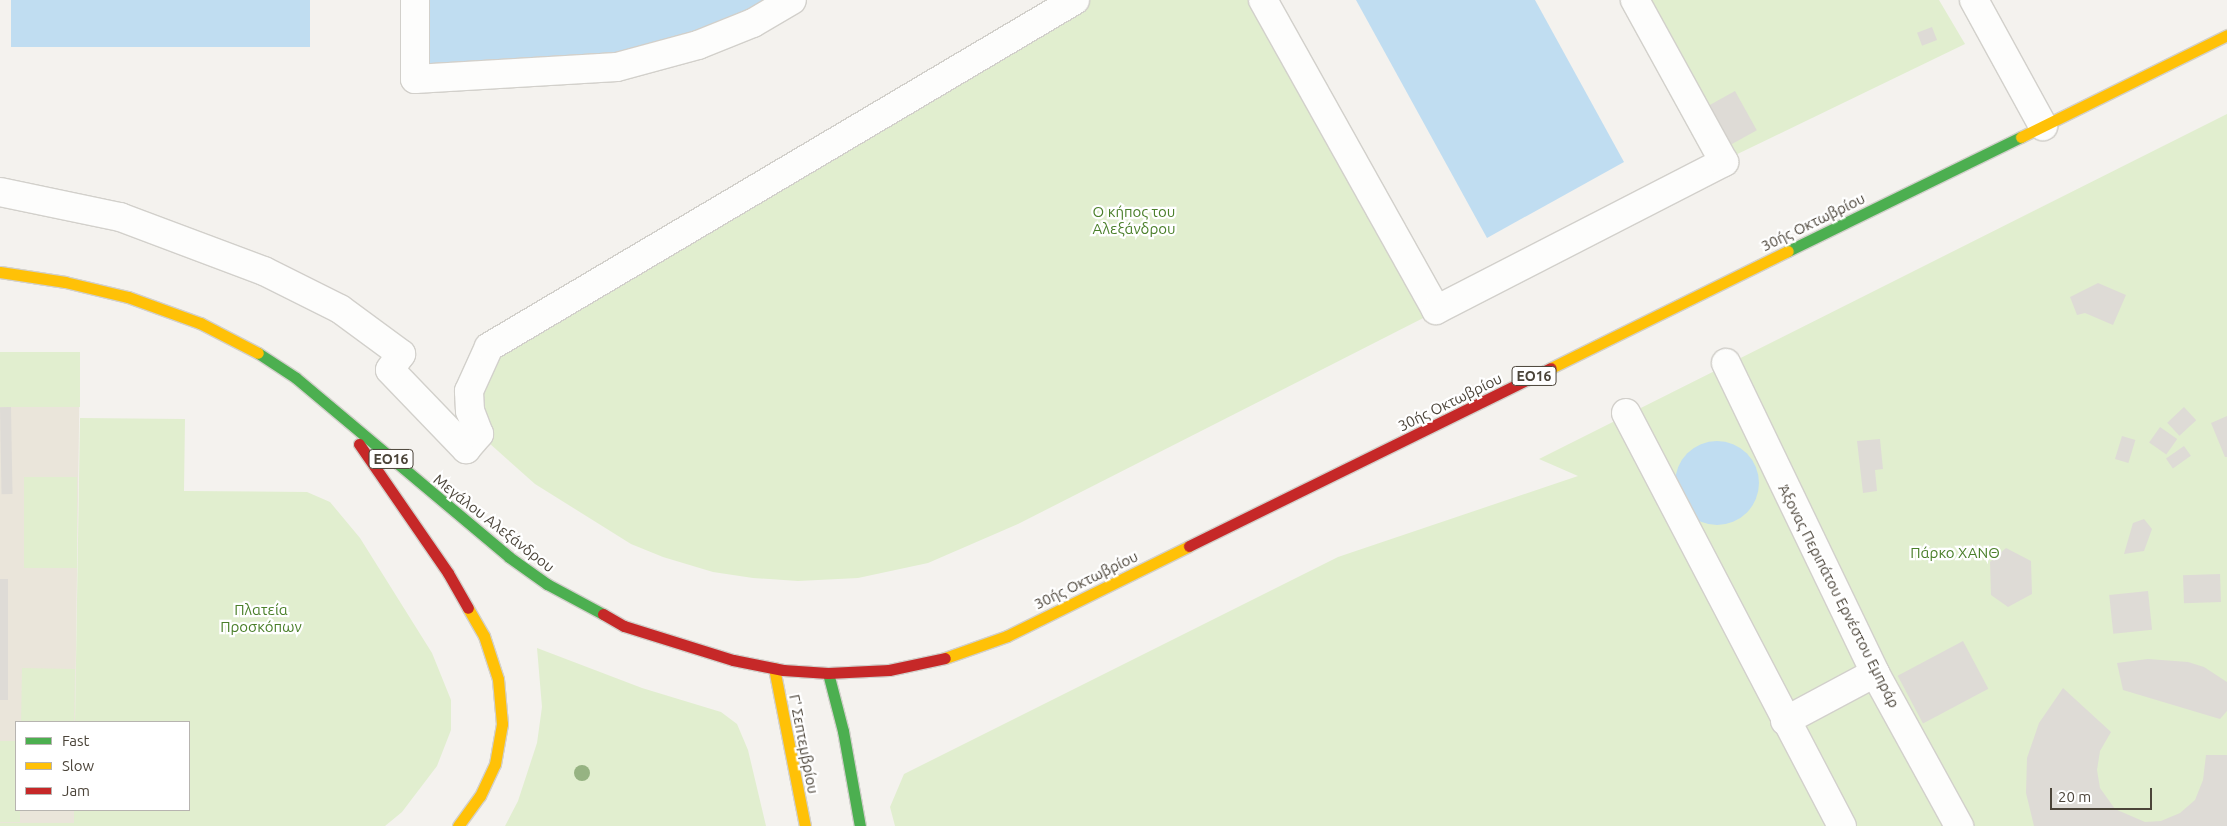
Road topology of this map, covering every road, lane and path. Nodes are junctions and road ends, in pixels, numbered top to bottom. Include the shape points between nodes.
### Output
1 (415, 0) edge
2 (792, 0) edge
3 (1075, 0) edge
4 (1263, 0) edge
5 (1635, 0) edge
6 (1974, 0) edge
7 (2227, 35) edge
8 (2043, 126) junction
9 (0, 192) edge
10 (0, 272) edge
11 (1726, 363) dead end
12 (337, 412) junction
13 (1626, 413) dead end
14 (774, 668) junction
15 (828, 673) junction
16 (1875, 673) junction
17 (1785, 721) junction
18 (458, 826) edge
19 (805, 826) edge
20 (860, 826) edge
21 (1842, 826) edge
22 (1959, 826) edge

1 - 2 street via 415,79 618,67 698,46 753,22
3 - 9 street via 488,347 470,391 470,411 479,434 466,449 390,370 401,354 340,309 264,271 138,223 25,194
4 - 5 street via 1436,310 1724,162
6 - 8 street
7 - 8 main road, 30ής Οκτωβρίου / ΕΟ16
8 - 15 main road, 30ής Οκτωβρίου / ΕΟ16 via 1007,636 910,666
10 - 12 main road, Μεγάλου Αλεξάνδρου / ΕΟ16 via 102,290 200,323 280,367
11 - 16 street, Άξονας Περιπάτου Ερνέστου Εμπράρ
12 - 14 main road, Μεγάλου Αλεξάνδρου / ΕΟ16 via 454,514 509,557 568,596 644,634 733,660
12 - 18 main road via 448,573 484,636 495,667 502,713 497,756 485,789
13 - 17 street
14 - 15 main road, 30ής Οκτωβρίου / ΕΟ16
14 - 19 main road, Γ' Σεπτεμβρίου
15 - 20 main road via 843,732
16 - 17 street
16 - 22 street, Άξονας Περιπάτου Ερνέστου Εμπράρ
17 - 21 street

